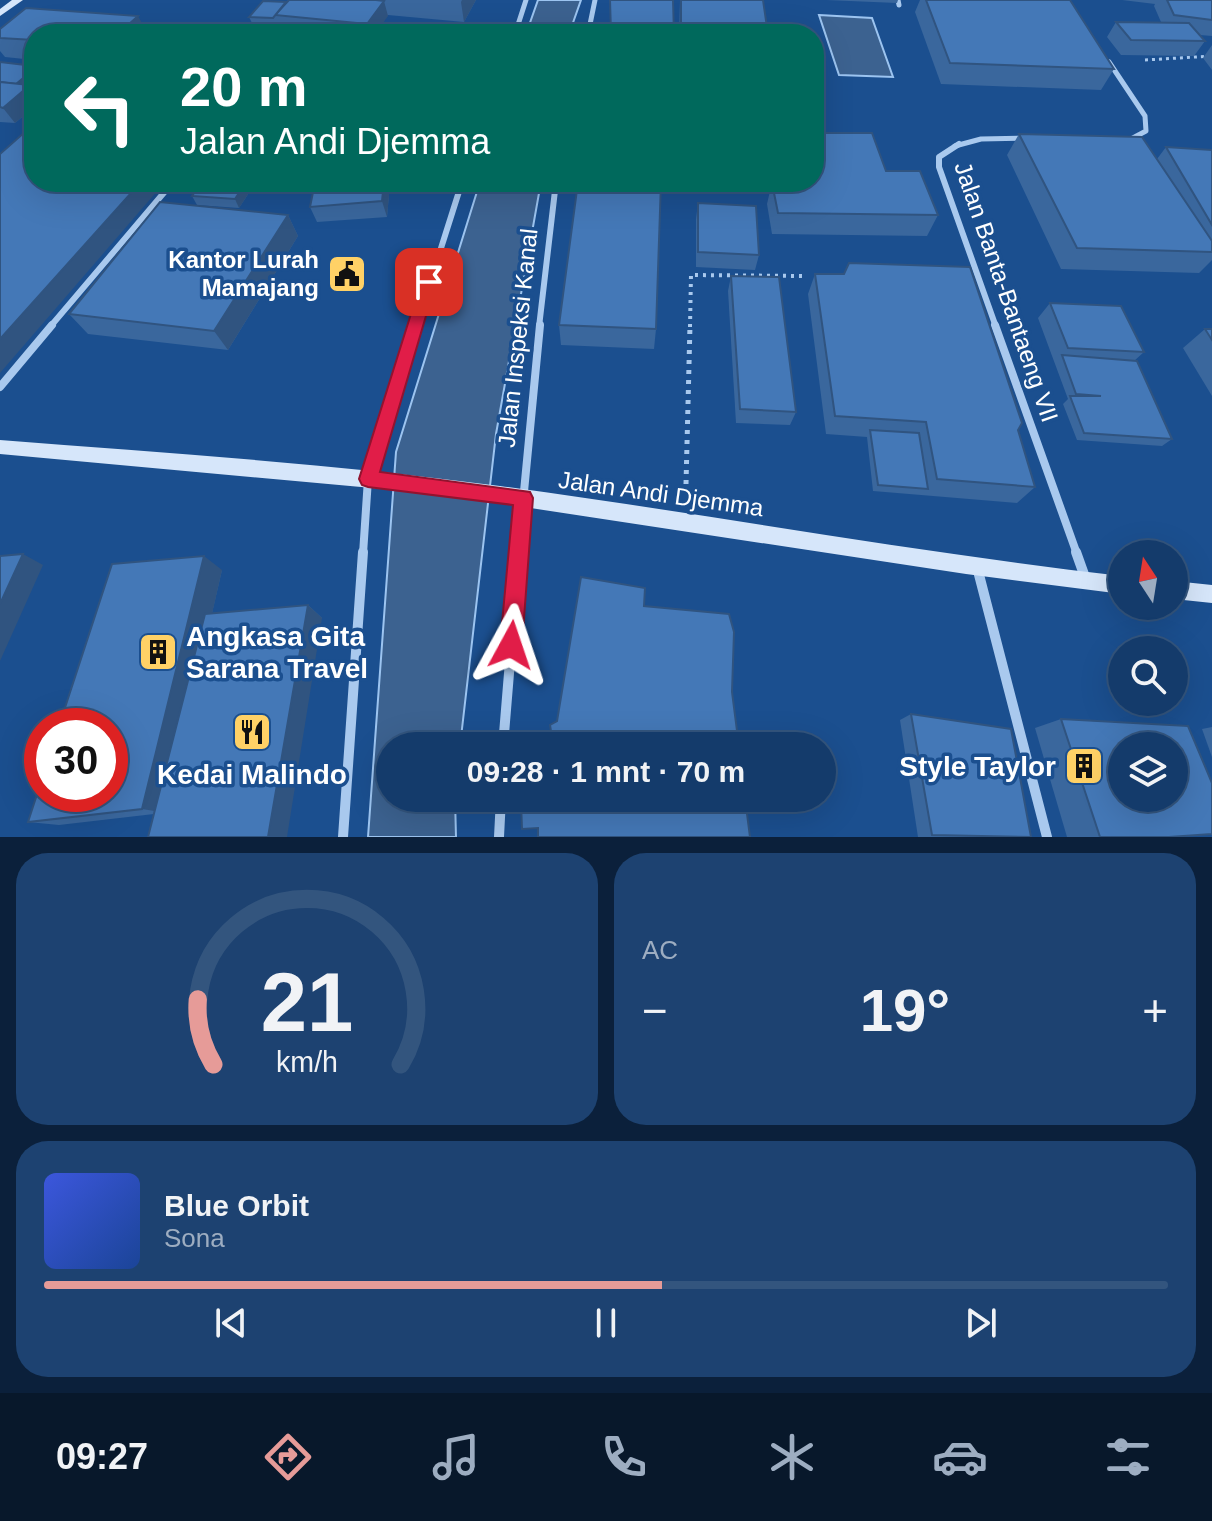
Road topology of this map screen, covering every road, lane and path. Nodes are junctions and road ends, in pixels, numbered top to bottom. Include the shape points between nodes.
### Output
1 (18, 0) edge
2 (526, 0) edge
3 (595, 0) edge
4 (0, 13) edge
5 (518, 24) edge
6 (590, 24) edge
7 (1212, 56) edge
8 (1109, 62) joint
9 (1042, 140) edge
10 (1118, 142) edge
11 (165, 192) edge
12 (459, 192) edge
13 (554, 192) edge
14 (804, 276) dead end
15 (0, 387) edge
16 (0, 447) edge
17 (368, 479) junction
18 (523, 498) junction
19 (685, 521) junction
20 (977, 566) junction
21 (1086, 581) junction
22 (1108, 583) edge
23 (1188, 591) edge
24 (1212, 594) edge
25 (504, 732) edge
26 (500, 812) edge
27 (343, 837) edge
28 (499, 837) edge
29 (1047, 837) edge

1 - 4 main road
2 - 5 street
3 - 6 street
7 - 8 path
8 - 10 street via 1145,116 1146,131
9 - 21 street, Jalan Banta-Bantaeng VII via 964,142 946,150 939,167
11 - 15 street
12 - 17 street
13 - 18 street, Jalan Inspeksi Kanal
14 - 19 path via 691,275
16 - 17 main road, Jalan Andi Djemma
17 - 18 main road, Jalan Andi Djemma
17 - 27 street
18 - 19 main road, Jalan Andi Djemma
18 - 25 street, Jalan Inspeksi Kanal
19 - 20 main road, Jalan Andi Djemma
20 - 21 main road, Jalan Andi Djemma
20 - 29 street
21 - 22 main road, Jalan Andi Djemma
23 - 24 main road
26 - 28 street

